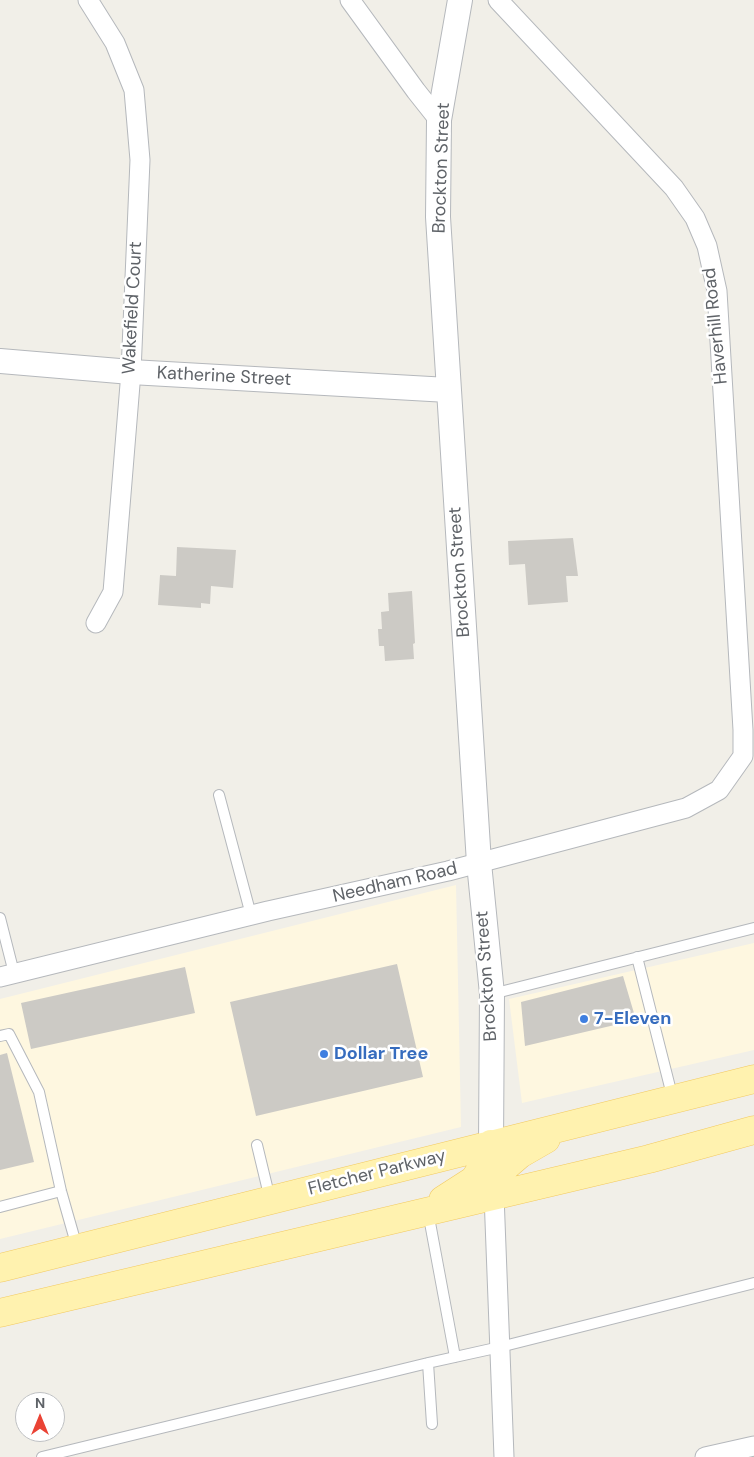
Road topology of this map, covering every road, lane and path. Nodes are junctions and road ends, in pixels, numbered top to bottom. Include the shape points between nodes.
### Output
1 (88, 0) edge
2 (350, 0) edge
3 (460, 0) edge
4 (498, 0) edge
5 (439, 120) junction
6 (0, 361) edge
7 (131, 372) junction
8 (448, 390) junction
9 (96, 623) dead end
10 (743, 730) joint
11 (218, 795) dead end
12 (479, 863) junction
13 (250, 915) junction
14 (0, 918) edge
15 (754, 928) edge
16 (636, 957) junction
17 (7, 975) edge
18 (492, 994) junction
19 (0, 1036) edge
20 (754, 1079) edge
21 (673, 1100) junction
22 (569, 1125) junction
23 (754, 1130) edge
24 (491, 1144) junction
25 (257, 1145) dead end
26 (61, 1191) junction
27 (494, 1195) junction
28 (270, 1200) junction
29 (0, 1207) edge
30 (428, 1211) junction
31 (77, 1248) junction
32 (0, 1268) edge
33 (754, 1283) edge
34 (0, 1313) edge
35 (500, 1347) junction
36 (455, 1357) junction
37 (428, 1363) junction
38 (432, 1424) dead end
39 (754, 1446) edge
40 (42, 1457) edge
41 (504, 1457) edge
42 (705, 1457) edge

1 - 7 street, Wakefield Court via 115,43 134,90 140,160
2 - 5 street
3 - 5 street, Brockton Street
4 - 10 street, Haverhill Road via 674,188 695,218 707,246 717,291
5 - 8 street, Brockton Street via 438,217
6 - 7 street, Katherine Street
7 - 8 street, Katherine Street
7 - 9 street, Wakefield Court via 113,592
8 - 12 street, Brockton Street
10 - 12 street, Needham Road via 743,756 719,790 686,808
11 - 13 lane
12 - 13 street, Needham Road
12 - 18 street, Brockton Street
13 - 17 street, Needham Road
14 - 17 lane
15 - 16 lane
16 - 18 lane
16 - 21 lane
18 - 24 street, Brockton Street
19 - 26 lane via 9,1034 39,1092
20 - 21 main road, Fletcher Parkway
21 - 22 main road, Fletcher Parkway
22 - 24 main road, Fletcher Parkway
22 - 27 main road via 520,1154 498,1174
23 - 27 main road via 649,1159
24 - 28 main road, Fletcher Parkway
24 - 30 main road via 474,1180
25 - 28 lane
26 - 29 lane
26 - 31 lane
27 - 30 main road
27 - 35 street
28 - 31 main road, Fletcher Parkway
30 - 34 main road
30 - 36 lane
31 - 32 main road, Fletcher Parkway
33 - 35 lane
35 - 36 lane
35 - 41 street
36 - 37 lane
37 - 38 lane
37 - 40 lane
39 - 42 street

